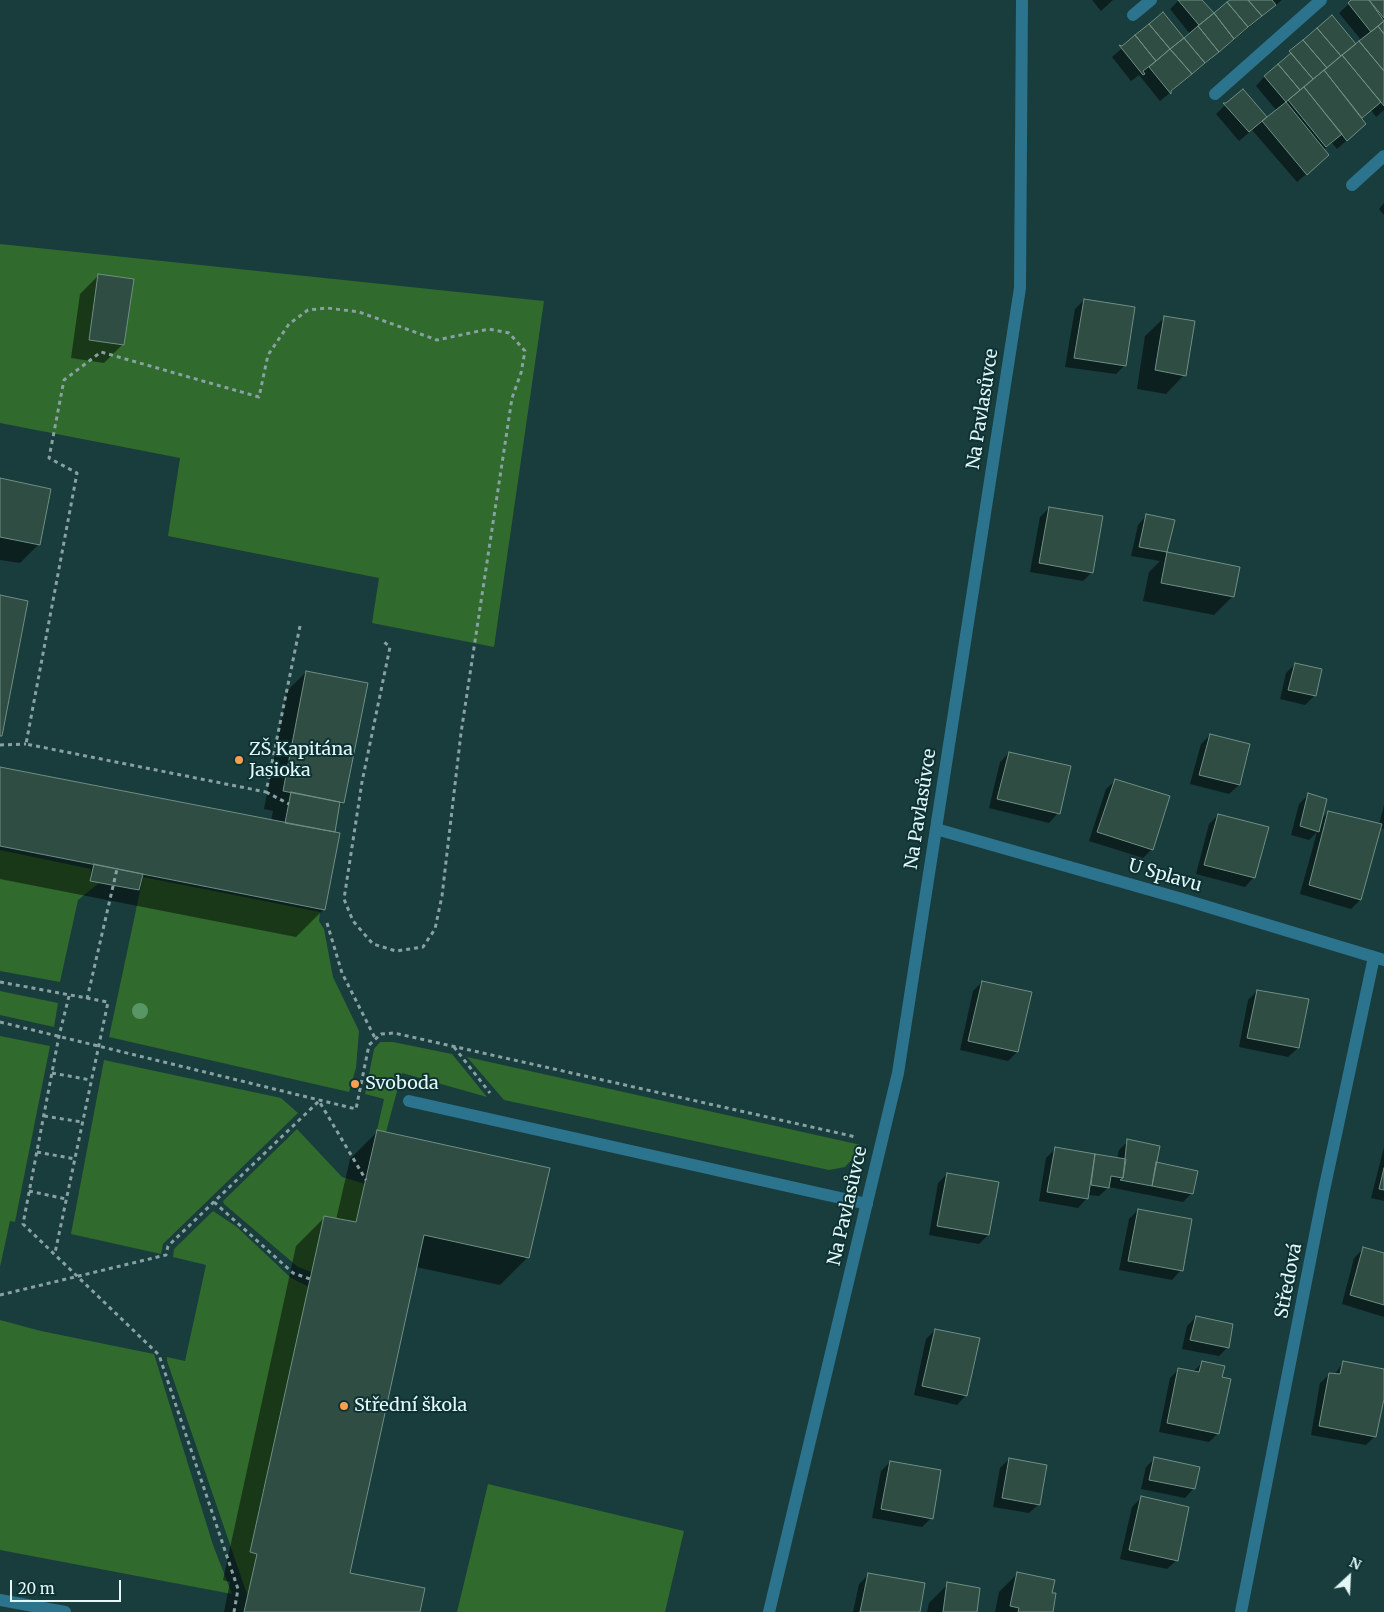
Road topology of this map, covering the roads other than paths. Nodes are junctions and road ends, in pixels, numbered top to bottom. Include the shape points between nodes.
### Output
1 (1022, 0) edge
2 (1151, 0) edge
3 (1321, 0) edge
4 (1133, 15) dead end
5 (1215, 94) dead end
6 (1384, 156) edge
7 (1352, 185) dead end
8 (936, 829) junction
9 (1379, 958) edge
10 (410, 1101) dead end
11 (867, 1204) junction
12 (0, 1600) edge
13 (65, 1612) edge
14 (769, 1612) edge
15 (1241, 1612) edge

1 - 8 street, Na Pavlasůvce via 1020,288
2 - 4 street
3 - 5 street
6 - 7 street
8 - 9 street, U Splavu
8 - 11 street, Na Pavlasůvce via 898,1073
9 - 15 street, Středová via 1324,1195
10 - 11 street
11 - 14 street, Na Pavlasůvce
12 - 13 street

